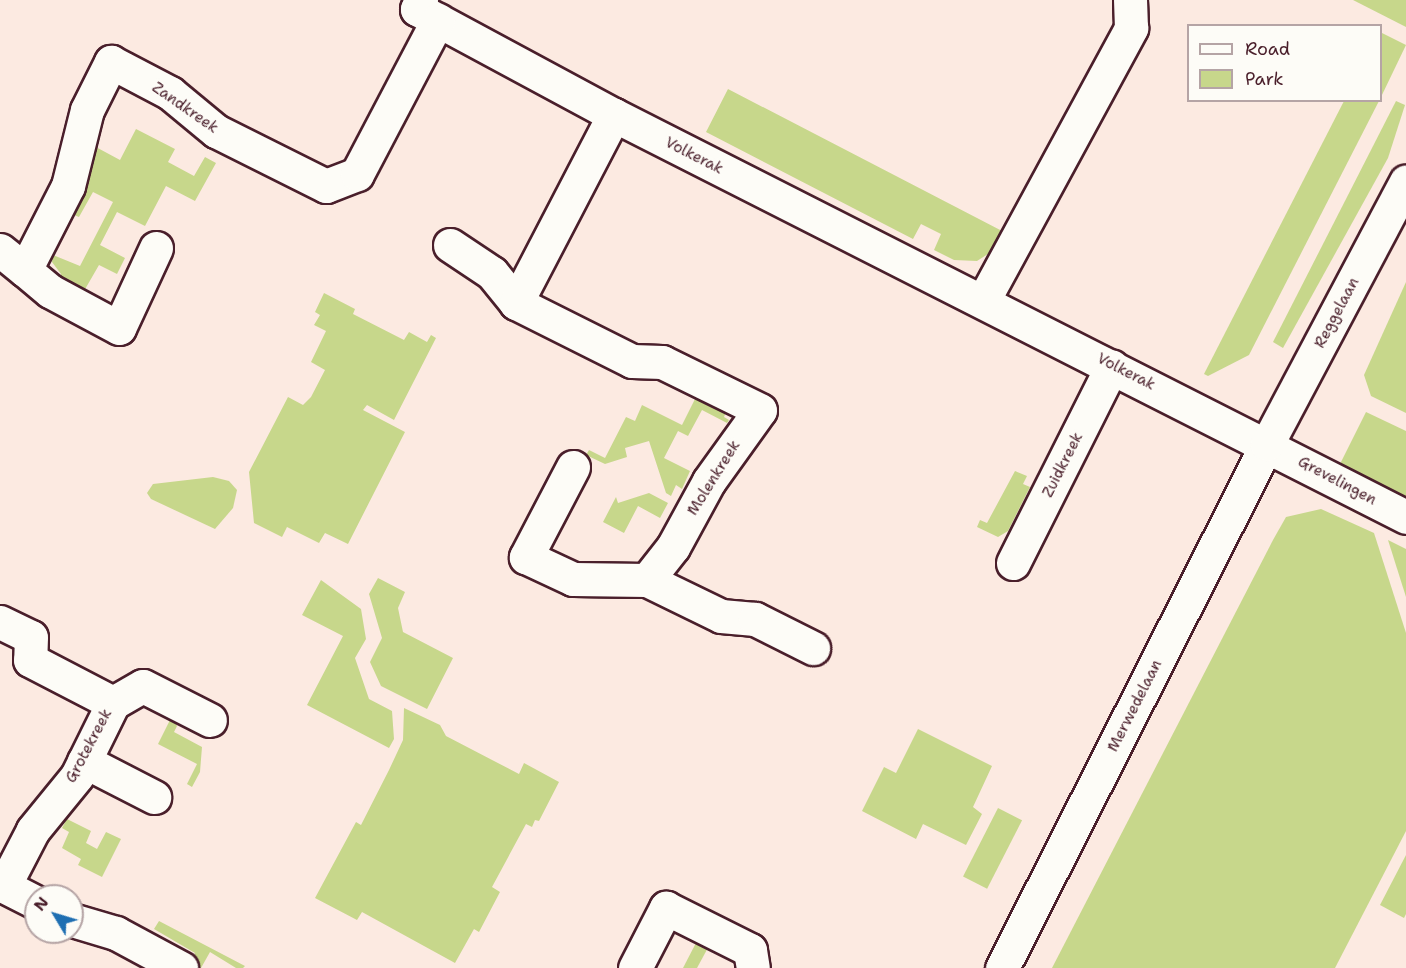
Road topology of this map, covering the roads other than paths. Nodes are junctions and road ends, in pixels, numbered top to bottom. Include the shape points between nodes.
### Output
1 (1129, 1) edge
2 (430, 10) edge
3 (614, 115) junction
4 (1406, 181) edge
5 (450, 245) dead end
6 (156, 248) dead end
7 (0, 250) edge
8 (25, 270) junction
9 (983, 301) junction
10 (516, 303) junction
11 (1112, 366) junction
12 (1267, 444) junction
13 (573, 467) dead end
14 (1406, 517) edge
15 (1013, 563) dead end
16 (647, 580) junction
17 (0, 622) edge
18 (813, 648) dead end
19 (112, 703) junction
20 (210, 720) dead end
21 (84, 761) junction
22 (154, 797) dead end
23 (24, 896) edge
24 (84, 924) edge
25 (181, 968) edge
26 (635, 968) edge
27 (753, 968) edge
28 (1002, 968) edge

1 - 9 street via 1131,28
2 - 3 street, Volkerak
2 - 8 street, Zandkreek via 357,174 326,186 216,131 170,93 111,62 87,110 68,186
3 - 9 street, Volkerak
3 - 10 street
4 - 12 street, Reggelaan
5 - 10 street, Molenkreek via 492,273
6 - 8 street via 119,328 50,291
7 - 8 street
9 - 11 street, Volkerak
10 - 16 street, Molenkreek via 632,361 662,362 760,410 709,481 673,547
11 - 12 street, Volkerak
11 - 15 street, Zuidkreek
12 - 14 street, Grevelingen
12 - 28 street, Merwedelaan
13 - 16 street via 526,556 573,579
16 - 18 street via 721,616 755,619
17 - 19 street, Grotekreek via 31,637 30,660
19 - 20 street via 143,686
19 - 21 street, Grotekreek
21 - 22 street
21 - 23 street, Grotekreek via 77,776 33,830 4,886
24 - 25 street via 116,933
26 - 27 street via 666,908 750,950

